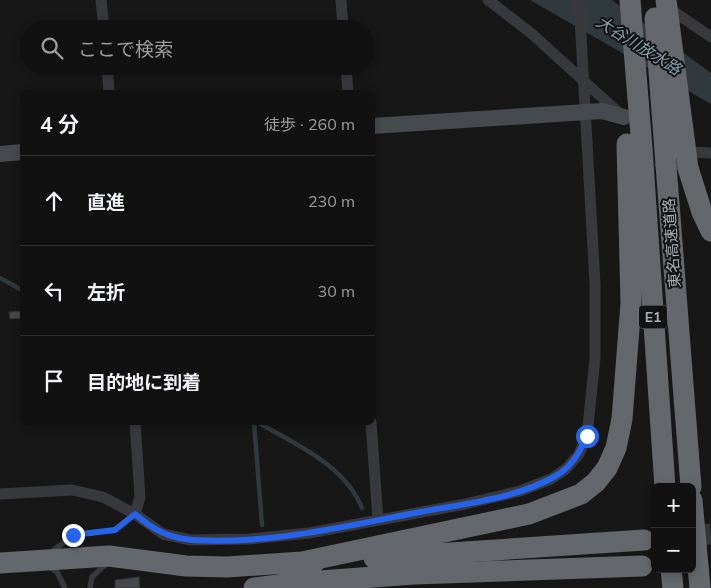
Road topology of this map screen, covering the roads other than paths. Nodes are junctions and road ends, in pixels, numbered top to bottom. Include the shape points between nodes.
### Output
1 (101, 0) edge
2 (341, 0) edge
3 (488, 0) edge
4 (579, 0) edge
5 (617, 0) edge
6 (630, 0) edge
7 (656, 0) edge
8 (666, 0) edge
9 (103, 20) edge
10 (342, 20) edge
11 (711, 37) edge
12 (108, 75) edge
13 (347, 75) edge
14 (583, 81) junction
15 (109, 90) edge
16 (348, 90) edge
17 (586, 112) junction
18 (624, 117) junction
19 (375, 126) edge
20 (634, 146) junction
21 (20, 152) edge
22 (711, 153) edge
23 (0, 154) edge
24 (711, 231) edge
25 (134, 425) edge
26 (371, 425) edge
27 (665, 483) edge
28 (691, 483) edge
29 (0, 494) edge
30 (135, 514) junction
31 (378, 520) junction
32 (695, 528) edge
33 (644, 540) dead end
34 (128, 558) junction
35 (40, 561) junction
36 (0, 563) edge
37 (642, 566) dead end
38 (302, 572) junction
39 (671, 573) edge
40 (65, 588) edge
41 (90, 588) edge
42 (254, 588) edge
43 (385, 588) edge
44 (673, 588) edge
45 (700, 588) edge

1 - 9 street
2 - 10 street
3 - 14 street via 531,33
4 - 14 street
5 - 20 highway
6 - 20 highway, 東名高速道路 / E1, bridge
7 - 11 street
7 - 28 highway, 東名高速道路 / E1, bridge
8 - 24 highway, bridge via 688,168
12 - 15 street
13 - 16 street
14 - 17 street
14 - 18 street
17 - 18 street via 602,111
17 - 19 street
17 - 31 street via 595,284 595,358 587,436 579,454 566,469 551,479 520,491
18 - 22 street via 692,152
20 - 27 highway, 東名高速道路 / E1
20 - 38 highway via 631,303 622,419 616,448 607,468 582,494 529,514
21 - 23 street
25 - 30 street via 140,497
26 - 31 street
29 - 30 street via 72,490 104,497
30 - 31 street via 163,534 191,540 309,533
30 - 35 lane via 115,530 73,535
32 - 45 highway
33 - 38 highway
34 - 35 highway via 109,556
34 - 38 highway via 186,566
34 - 41 lane via 100,567 92,577
35 - 36 highway
35 - 40 lane via 57,572
37 - 38 highway via 414,574
38 - 42 highway
38 - 43 highway
39 - 44 highway

